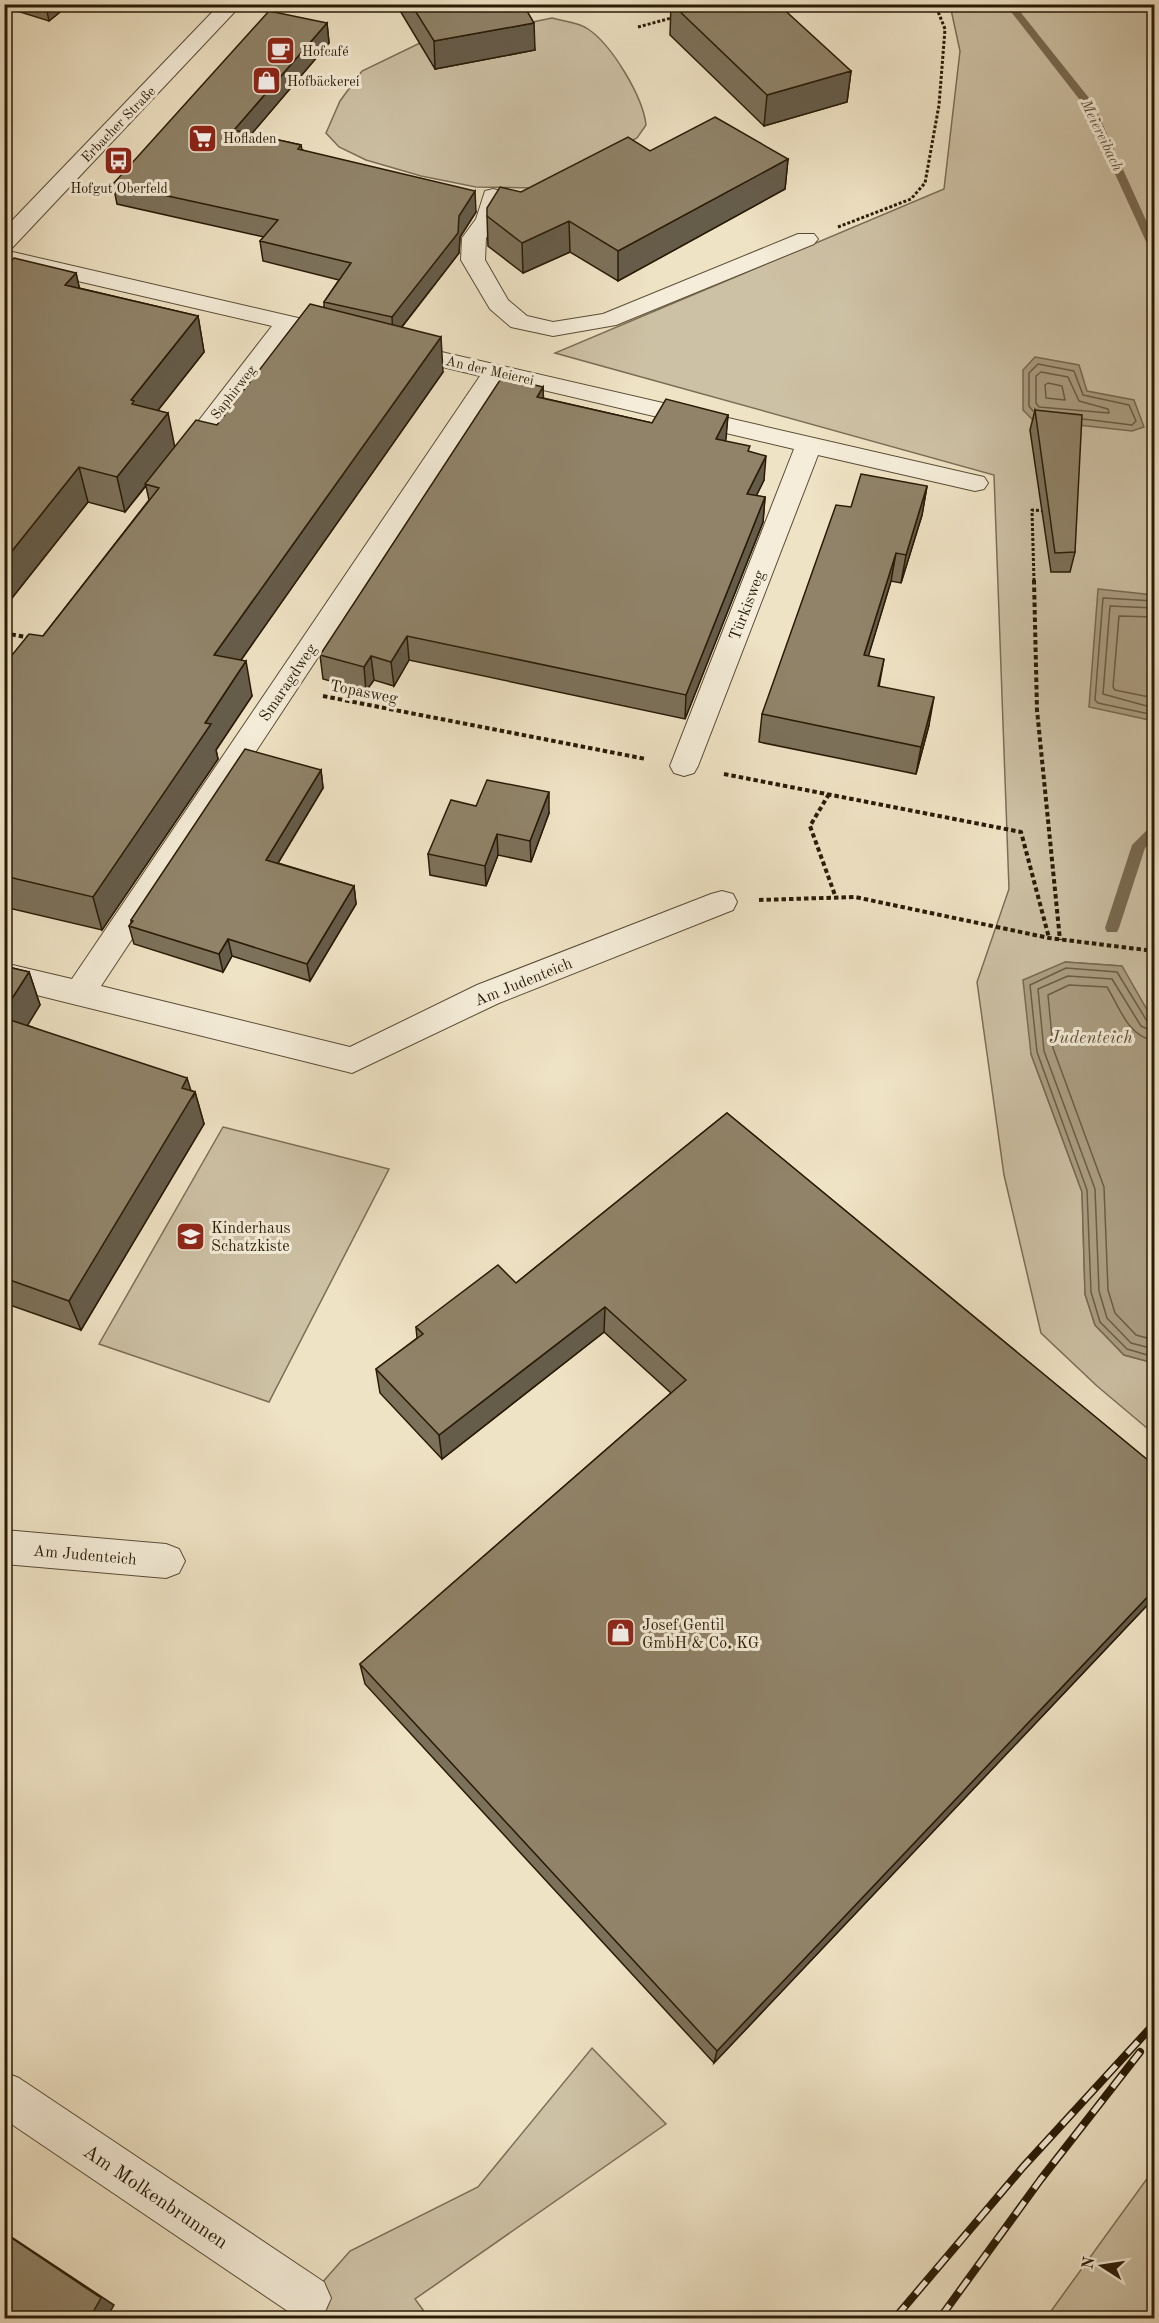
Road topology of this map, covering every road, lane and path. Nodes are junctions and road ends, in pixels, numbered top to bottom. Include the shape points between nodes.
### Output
1 (232, 4) edge
2 (935, 4) edge
3 (680, 16) dead end
4 (638, 27) dead end
5 (493, 196) edge
6 (806, 239) joint
7 (4, 243) edge
8 (4, 257) edge
9 (287, 322) junction
10 (495, 371) junction
11 (808, 444) junction
12 (165, 481) edge
13 (975, 483) dead end
14 (1050, 512) edge
15 (4, 633) edge
16 (33, 638) edge
17 (284, 688) junction
18 (684, 766) junction
19 (829, 794) junction
20 (836, 898) junction
21 (722, 902) joint
22 (1049, 939) junction
23 (1060, 940) junction
24 (1155, 951) edge
25 (4, 975) edge
26 (80, 993) junction
27 (4, 1547) edge
28 (166, 1561) dead end
29 (4, 2093) edge
30 (308, 2298) dead end

1 - 7 street, Erbacher Straße
2 - 6 path via 945,29 939,105 925,183 911,199
3 - 4 path
5 - 6 street via 487,219 474,238 473,260 498,304 519,322 553,329 608,320
8 - 9 street, An der Meierei
9 - 10 street, An der Meierei
9 - 12 street, Saphirweg
10 - 11 street, An der Meierei
10 - 17 street, Smaragdweg
11 - 13 street, An der Meierei
11 - 18 street, Türkisweg
14 - 23 path via 1032,510 1037,710
15 - 16 path
17 - 18 path, Topasweg
17 - 26 street, Smaragdweg
18 - 19 path, Topasweg
19 - 20 path via 810,826
19 - 22 path, Topasweg via 1021,832
20 - 21 path
20 - 22 path via 855,897
21 - 26 street, Am Judenteich via 488,994 352,1060
22 - 23 path
23 - 24 path
25 - 26 street, Am Judenteich
27 - 28 street, Am Judenteich
29 - 30 street, Am Molkenbrunnen

